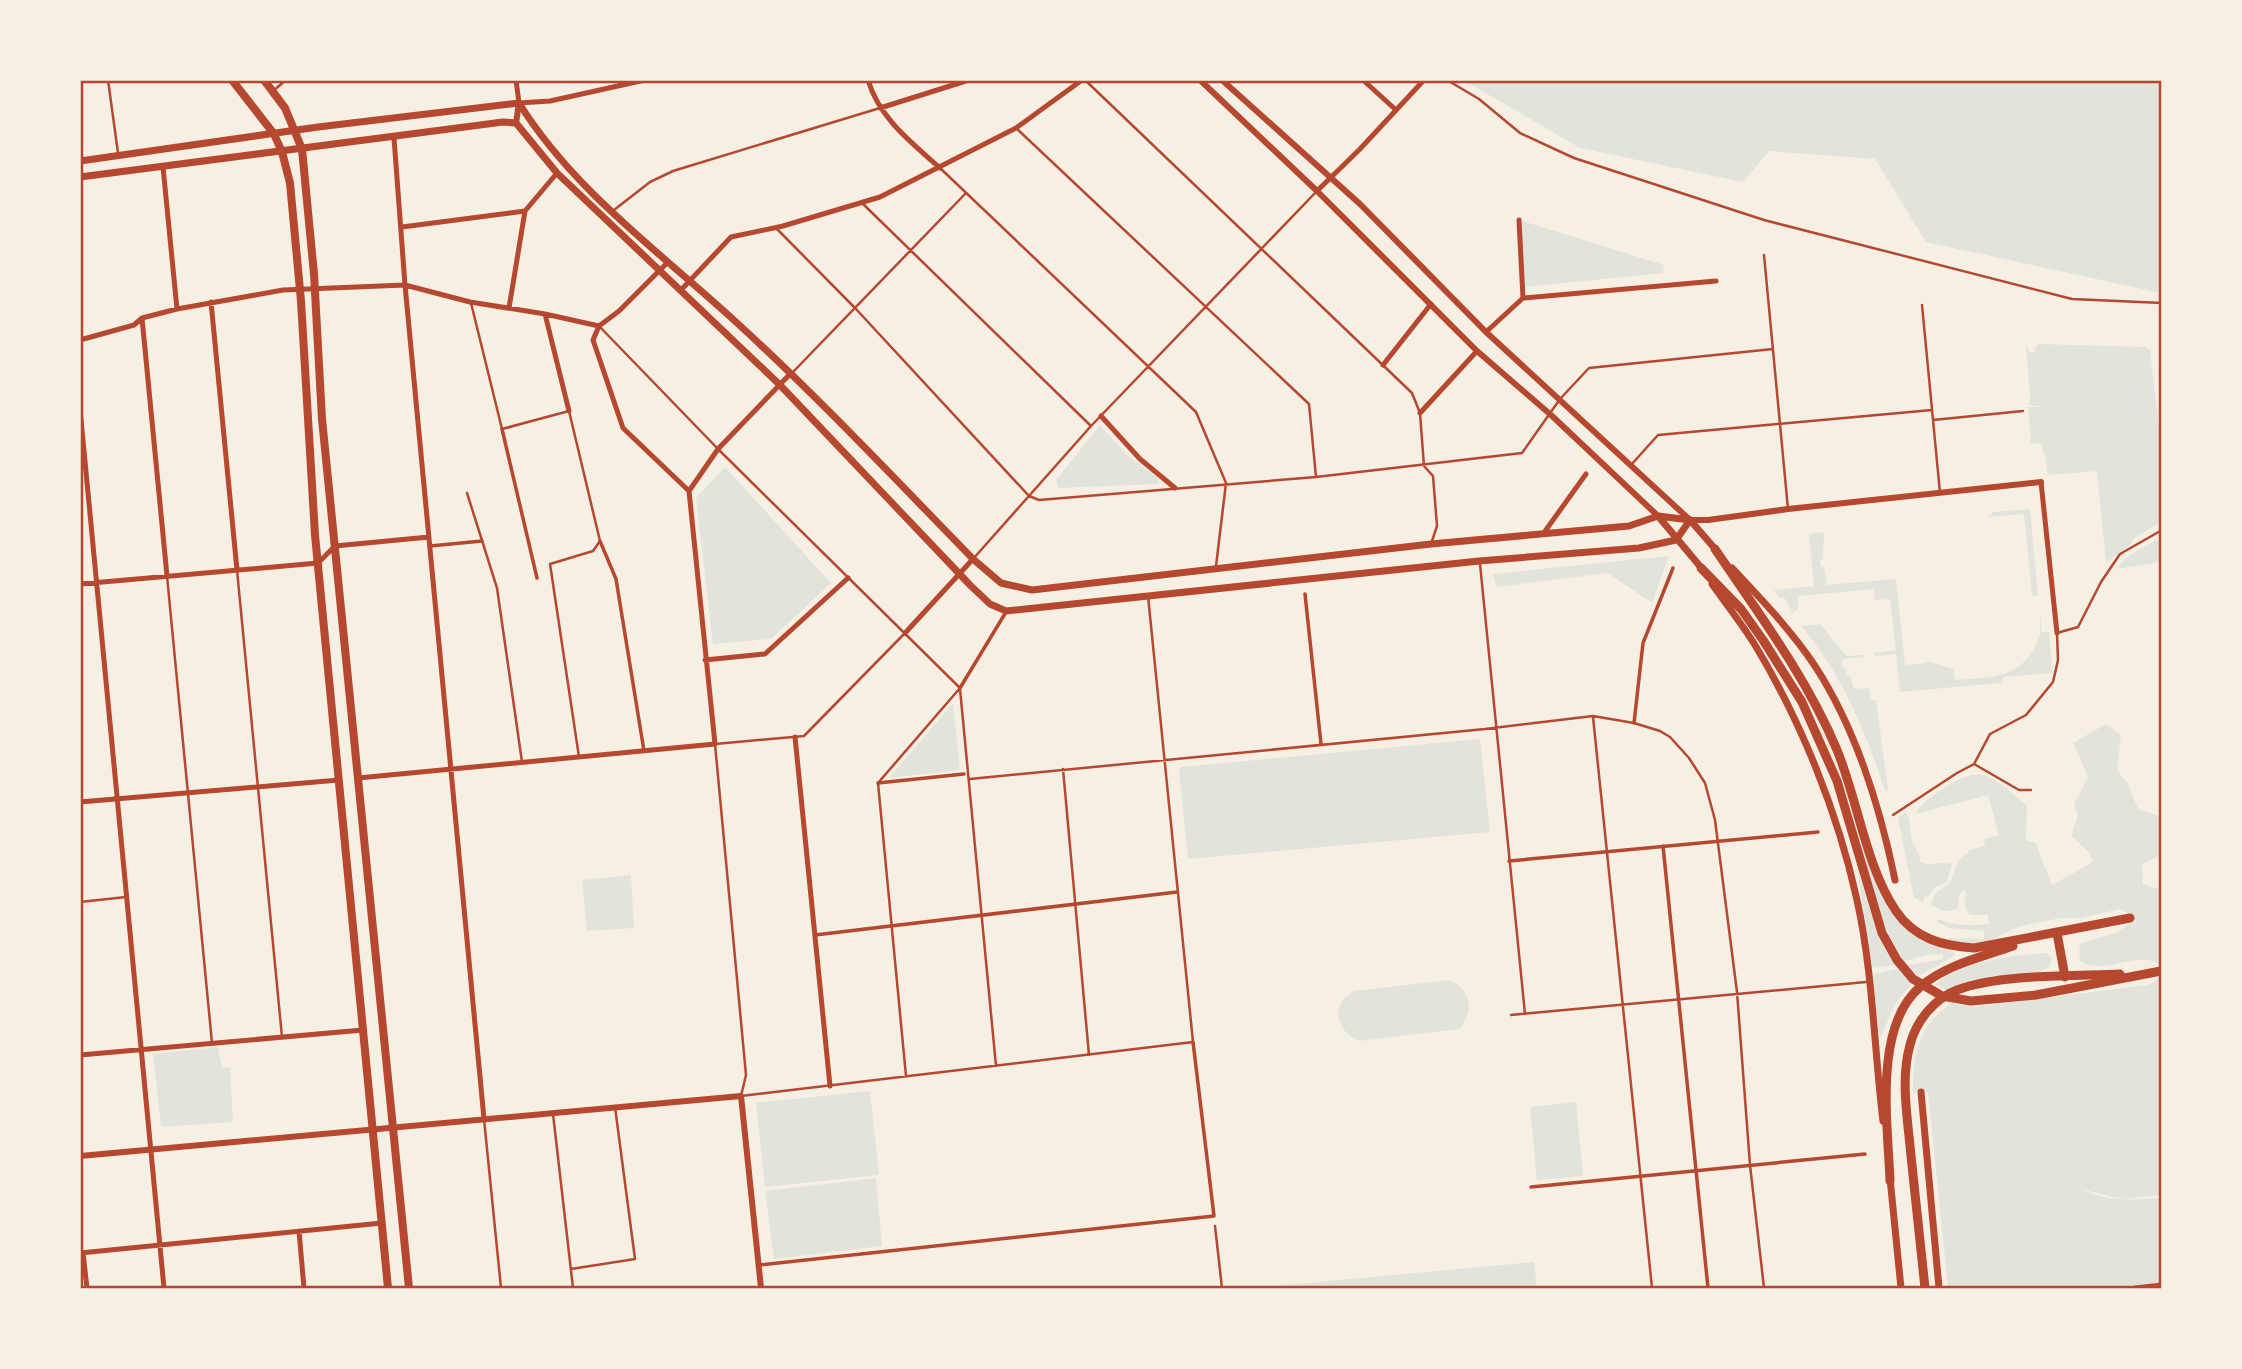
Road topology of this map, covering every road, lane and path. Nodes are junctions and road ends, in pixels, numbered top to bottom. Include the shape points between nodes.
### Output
1 (108, 80) edge
2 (232, 80) edge
3 (264, 80) edge
4 (286, 80) edge
5 (516, 80) edge
6 (645, 80) edge
7 (868, 80) edge
8 (969, 80) edge
9 (1084, 80) edge
10 (1200, 80) edge
11 (1222, 80) edge
12 (1363, 80) edge
13 (1423, 80) edge
14 (1447, 80) edge
15 (273, 91) junction
16 (519, 103) junction
17 (880, 108) junction
18 (1395, 110) junction
19 (516, 123) junction
20 (1016, 128) junction
21 (296, 131) junction
22 (274, 134) junction
23 (394, 138) junction
24 (302, 149) junction
25 (282, 152) junction
26 (118, 156) junction
27 (80, 161) edge
28 (163, 167) junction
29 (940, 168) junction
30 (557, 173) junction
31 (80, 177) edge
32 (1331, 178) junction
33 (1317, 191) junction
34 (966, 193) junction
35 (863, 204) junction
36 (525, 211) junction
37 (613, 211) junction
38 (1519, 220) dead end
39 (402, 227) junction
40 (775, 227) junction
41 (1261, 248) junction
42 (910, 252) junction
43 (1764, 255) dead end
44 (668, 262) junction
45 (659, 271) junction
46 (691, 280) junction
47 (1716, 281) dead end
48 (405, 285) junction
49 (315, 288) junction
50 (300, 289) junction
51 (680, 291) junction
52 (1523, 298) junction
53 (211, 302) junction
54 (470, 302) junction
55 (2161, 303) edge
56 (1431, 304) junction
57 (1922, 305) dead end
58 (1206, 307) junction
59 (509, 308) junction
60 (177, 309) junction
61 (856, 309) junction
62 (545, 314) junction
63 (142, 318) junction
64 (599, 327) junction
65 (1486, 332) junction
66 (80, 340) edge
67 (1773, 349) junction
68 (1477, 351) junction
69 (1149, 365) junction
70 (1383, 365) junction
71 (791, 373) junction
72 (779, 384) junction
73 (1560, 399) junction
74 (80, 409) edge
75 (1932, 410) junction
76 (569, 411) junction
77 (2023, 411) dead end
78 (1420, 413) junction
79 (1551, 415) junction
80 (1101, 416) junction
81 (1933, 419) junction
82 (1780, 425) junction
83 (1091, 426) junction
84 (502, 429) junction
85 (718, 449) junction
86 (1631, 465) junction
87 (1424, 466) junction
88 (1586, 474) dead end
89 (1316, 477) junction
90 (2041, 482) joint
91 (1226, 483) junction
92 (1175, 488) junction
93 (690, 491) junction
94 (467, 493) dead end
95 (1940, 493) junction
96 (1029, 496) junction
97 (1788, 509) junction
98 (1658, 516) junction
99 (1690, 520) junction
100 (2161, 530) edge
101 (1543, 534) junction
102 (429, 537) junction
103 (1676, 540) junction
104 (482, 541) junction
105 (600, 541) junction
106 (1431, 544) junction
107 (335, 546) junction
108 (430, 546) junction
109 (1715, 550) junction
110 (973, 559) junction
111 (1479, 561) junction
112 (318, 563) junction
113 (1674, 568) dead end
114 (1701, 568) junction
115 (237, 570) junction
116 (1216, 570) junction
117 (960, 574) junction
118 (167, 576) junction
119 (537, 578) dead end
120 (848, 578) junction
121 (96, 583) junction
122 (80, 584) edge
123 (1305, 594) dead end
124 (1148, 596) junction
125 (1006, 611) junction
126 (906, 632) junction
127 (2057, 633) junction
128 (705, 660) junction
129 (960, 688) junction
130 (1593, 716) junction
131 (1634, 723) junction
132 (1496, 727) junction
133 (795, 737) junction
134 (715, 744) junction
135 (1321, 744) junction
136 (644, 751) junction
137 (579, 757) junction
138 (1164, 759) junction
139 (522, 762) junction
140 (1974, 764) junction
141 (451, 769) junction
142 (1063, 769) junction
143 (964, 774) dead end
144 (358, 778) junction
145 (970, 779) junction
146 (339, 780) junction
147 (878, 783) junction
148 (259, 787) junction
149 (2031, 789) dead end
150 (188, 793) junction
151 (117, 798) junction
152 (80, 802) edge
153 (1894, 815) dead end
154 (1818, 832) dead end
155 (1716, 841) junction
156 (1664, 846) junction
157 (1606, 852) junction
158 (1509, 861) junction
159 (1895, 880) dead end
160 (1177, 892) junction
161 (126, 897) junction
162 (80, 902) edge
163 (1075, 904) junction
164 (983, 915) junction
165 (2130, 918) dead end
166 (892, 926) junction
167 (2057, 933) junction
168 (815, 935) junction
169 (2041, 937) junction
170 (2161, 971) edge
171 (2148, 973) junction
172 (2066, 976) junction
173 (1869, 982) junction
174 (1737, 992) junction
175 (1679, 999) junction
176 (1622, 1003) junction
177 (1525, 1014) junction
178 (1511, 1015) dead end
179 (363, 1030) junction
180 (282, 1037) junction
181 (1192, 1042) junction
182 (212, 1043) junction
183 (141, 1050) junction
184 (80, 1055) edge
185 (1089, 1055) junction
186 (996, 1066) junction
187 (906, 1077) junction
188 (830, 1086) junction
189 (1921, 1092) dead end
190 (741, 1096) junction
191 (615, 1107) junction
192 (553, 1113) junction
193 (484, 1119) junction
194 (393, 1128) junction
195 (373, 1130) junction
196 (150, 1150) junction
197 (1865, 1154) dead end
198 (80, 1156) edge
199 (1751, 1164) junction
200 (1696, 1170) junction
201 (1640, 1176) junction
202 (1890, 1181) junction
203 (1531, 1187) dead end
204 (382, 1223) junction
205 (1216, 1227) dead end
206 (299, 1231) junction
207 (160, 1246) junction
208 (82, 1253) edge
209 (758, 1265) junction
210 (571, 1269) junction
211 (2161, 1285) edge
212 (87, 1289) edge
213 (164, 1289) edge
214 (304, 1289) edge
215 (388, 1289) edge
216 (409, 1289) edge
217 (501, 1289) edge
218 (573, 1289) edge
219 (761, 1289) edge
220 (1222, 1289) edge
221 (1652, 1289) edge
222 (1707, 1289) edge
223 (1764, 1289) edge
224 (1901, 1289) edge
225 (1925, 1289) edge
226 (1939, 1289) edge
227 (2135, 1289) edge

1 - 26 lane
2 - 22 main road
3 - 15 main road
4 - 15 lane
5 - 16 street
6 - 16 street via 550,101
7 - 17 street
8 - 17 street
9 - 20 street
9 - 41 lane
10 - 33 street
11 - 32 street
12 - 18 street
13 - 18 street
14 - 55 lane via 1520,132 1574,158 1764,220 2072,299
15 - 21 main road
16 - 19 street
16 - 21 main road
16 - 37 main road via 569,169
17 - 29 street via 901,134
17 - 37 lane via 673,172 650,182
18 - 32 street
19 - 23 main road
19 - 30 main road
20 - 29 street
20 - 58 lane
21 - 22 main road
21 - 24 main road
22 - 25 main road
22 - 26 main road
23 - 24 main road
23 - 39 street
24 - 25 main road
24 - 49 main road
25 - 28 main road
25 - 50 main road via 290,183
26 - 27 main road
28 - 31 main road
28 - 60 street
29 - 34 lane
29 - 35 street
30 - 36 street
30 - 45 main road
32 - 33 street
32 - 65 street
33 - 41 lane
33 - 56 street
34 - 42 lane
34 - 69 lane
35 - 40 street
35 - 42 lane
36 - 39 street
36 - 59 street
37 - 44 main road
38 - 52 street
39 - 48 street
40 - 46 street via 731,237
40 - 61 lane
41 - 58 lane
41 - 70 lane
42 - 61 lane
42 - 83 lane
43 - 67 lane
44 - 45 street
44 - 46 main road
45 - 51 main road
45 - 64 street
46 - 51 street
46 - 71 main road
47 - 52 street
48 - 49 street
48 - 54 street
48 - 102 street
49 - 50 street
49 - 107 main road
50 - 53 street
50 - 112 main road
51 - 72 main road
52 - 65 street
53 - 60 street
53 - 115 street
54 - 59 street
54 - 84 lane
56 - 68 street
56 - 70 street
57 - 75 lane
58 - 69 lane
58 - 89 lane via 1309,404
59 - 62 street
60 - 63 street
61 - 71 lane
61 - 96 lane
62 - 64 street
62 - 76 street
63 - 66 street via 134,325
63 - 118 street
64 - 85 lane
64 - 93 street via 593,340 623,428
65 - 73 street
67 - 73 lane via 1589,368
67 - 82 lane
68 - 78 street
68 - 79 street
69 - 80 lane
69 - 91 lane via 1196,412
70 - 78 lane via 1412,393
71 - 72 street
71 - 110 main road
72 - 85 street
72 - 117 main road
73 - 79 lane
73 - 86 street
74 - 121 street
75 - 81 lane
75 - 82 lane
76 - 84 lane
76 - 105 lane
77 - 81 lane
78 - 87 lane
79 - 87 lane via 1522,453
79 - 98 street
80 - 83 lane
80 - 92 street via 1140,459
81 - 95 lane
82 - 86 lane via 1658,435
82 - 97 lane
83 - 96 lane
84 - 119 street
85 - 93 street
85 - 120 lane
86 - 99 street
87 - 89 lane
87 - 106 lane via 1433,476 1435,496 1437,526
88 - 101 street
89 - 91 lane
90 - 95 street
90 - 127 street
91 - 92 lane
91 - 116 lane
92 - 96 lane via 1039,500
93 - 128 street
94 - 104 lane
95 - 97 street
96 - 110 lane
97 - 99 street
98 - 99 main road
98 - 101 main road via 1629,526
98 - 103 main road
99 - 103 main road
99 - 109 main road
100 - 127 lane via 2119,554 2078,627
101 - 106 main road
102 - 107 street
102 - 108 street
103 - 111 main road via 1639,548
103 - 114 main road
104 - 108 street
104 - 139 lane via 497,589
105 - 136 street via 616,579
105 - 137 lane via 593,551 550,564
106 - 116 main road
107 - 112 street
107 - 144 main road
108 - 141 street
109 - 159 main road via 1786,627 1835,700 1875,803
109 - 169 highway via 1813,697 1854,795 1881,886 1897,913 1918,934 1948,946 1974,948
110 - 116 main road via 1001,583 1032,590
110 - 117 street
111 - 124 main road
111 - 132 lane
112 - 115 street
112 - 146 main road
113 - 131 street via 1643,643
114 - 171 highway via 1741,609 1802,702 1837,781 1882,933 1913,979 1933,992 1971,1001 2079,988
114 - 173 main road via 1755,645 1824,785 1857,900
115 - 118 street
115 - 148 lane
117 - 125 main road via 990,604
117 - 126 street
118 - 121 street
118 - 150 lane
120 - 126 lane
120 - 128 street via 765,654
121 - 122 street
121 - 151 street
123 - 135 street
124 - 125 main road
124 - 138 lane
125 - 129 street
126 - 129 lane
126 - 133 lane via 804,736
127 - 140 lane via 2053,682 2026,715 1990,734
128 - 134 street
129 - 145 lane
129 - 147 lane
130 - 131 lane
130 - 132 lane
130 - 157 lane
131 - 155 lane via 1670,737 1689,758 1705,783
132 - 135 lane
132 - 158 lane
133 - 134 lane
133 - 168 street
134 - 136 street
134 - 190 lane via 746,1075
135 - 138 lane
136 - 137 street
137 - 139 street
138 - 142 lane
138 - 160 lane
139 - 141 street
140 - 149 lane via 2019,790
140 - 153 lane
141 - 144 street
141 - 193 street
142 - 145 lane
142 - 163 lane
143 - 147 street
144 - 146 main road
144 - 194 main road
145 - 164 lane
146 - 148 street
146 - 179 main road
147 - 166 lane
148 - 150 street
148 - 180 lane
150 - 151 street
150 - 182 lane
151 - 152 street
151 - 161 street
154 - 155 street
155 - 156 street
155 - 174 lane
156 - 157 street
156 - 175 street
157 - 158 street
157 - 176 lane
158 - 177 lane
160 - 163 street
160 - 181 lane
161 - 162 lane
161 - 183 street
163 - 164 street
163 - 185 lane
164 - 166 street
164 - 186 lane
165 - 167 highway
166 - 168 street
166 - 187 lane
167 - 169 highway
167 - 172 highway
168 - 188 street
169 - 202 highway via 1941,973 1920,986 1898,1014 1888,1057
170 - 171 highway
171 - 172 highway
172 - 225 highway via 1972,985 1955,991 1929,1010 1910,1042 1906,1102
173 - 174 lane
173 - 202 main road
174 - 175 lane
174 - 199 lane
175 - 176 lane
175 - 200 street
176 - 177 lane
176 - 201 lane
177 - 178 lane
179 - 180 street
179 - 195 main road
180 - 182 street
181 - 185 lane
181 - 209 street via 1214,1216
182 - 183 street
183 - 184 street
183 - 196 street
185 - 186 lane
186 - 187 lane
187 - 188 lane
188 - 190 lane
189 - 226 main road
190 - 191 street
190 - 209 street
191 - 192 street
191 - 210 lane via 635,1259
192 - 193 street
192 - 210 lane
193 - 194 street
193 - 217 lane
194 - 195 street
194 - 216 main road
195 - 196 street
195 - 204 main road
196 - 198 street
196 - 207 street
197 - 199 street
199 - 200 street
199 - 223 lane
200 - 201 street
200 - 222 street
201 - 203 street
201 - 221 lane
202 - 224 main road
204 - 206 street
204 - 215 main road
205 - 220 lane
206 - 207 street
206 - 214 street
207 - 208 street
207 - 213 street
208 - 212 street
209 - 219 street
210 - 218 lane
211 - 227 street

